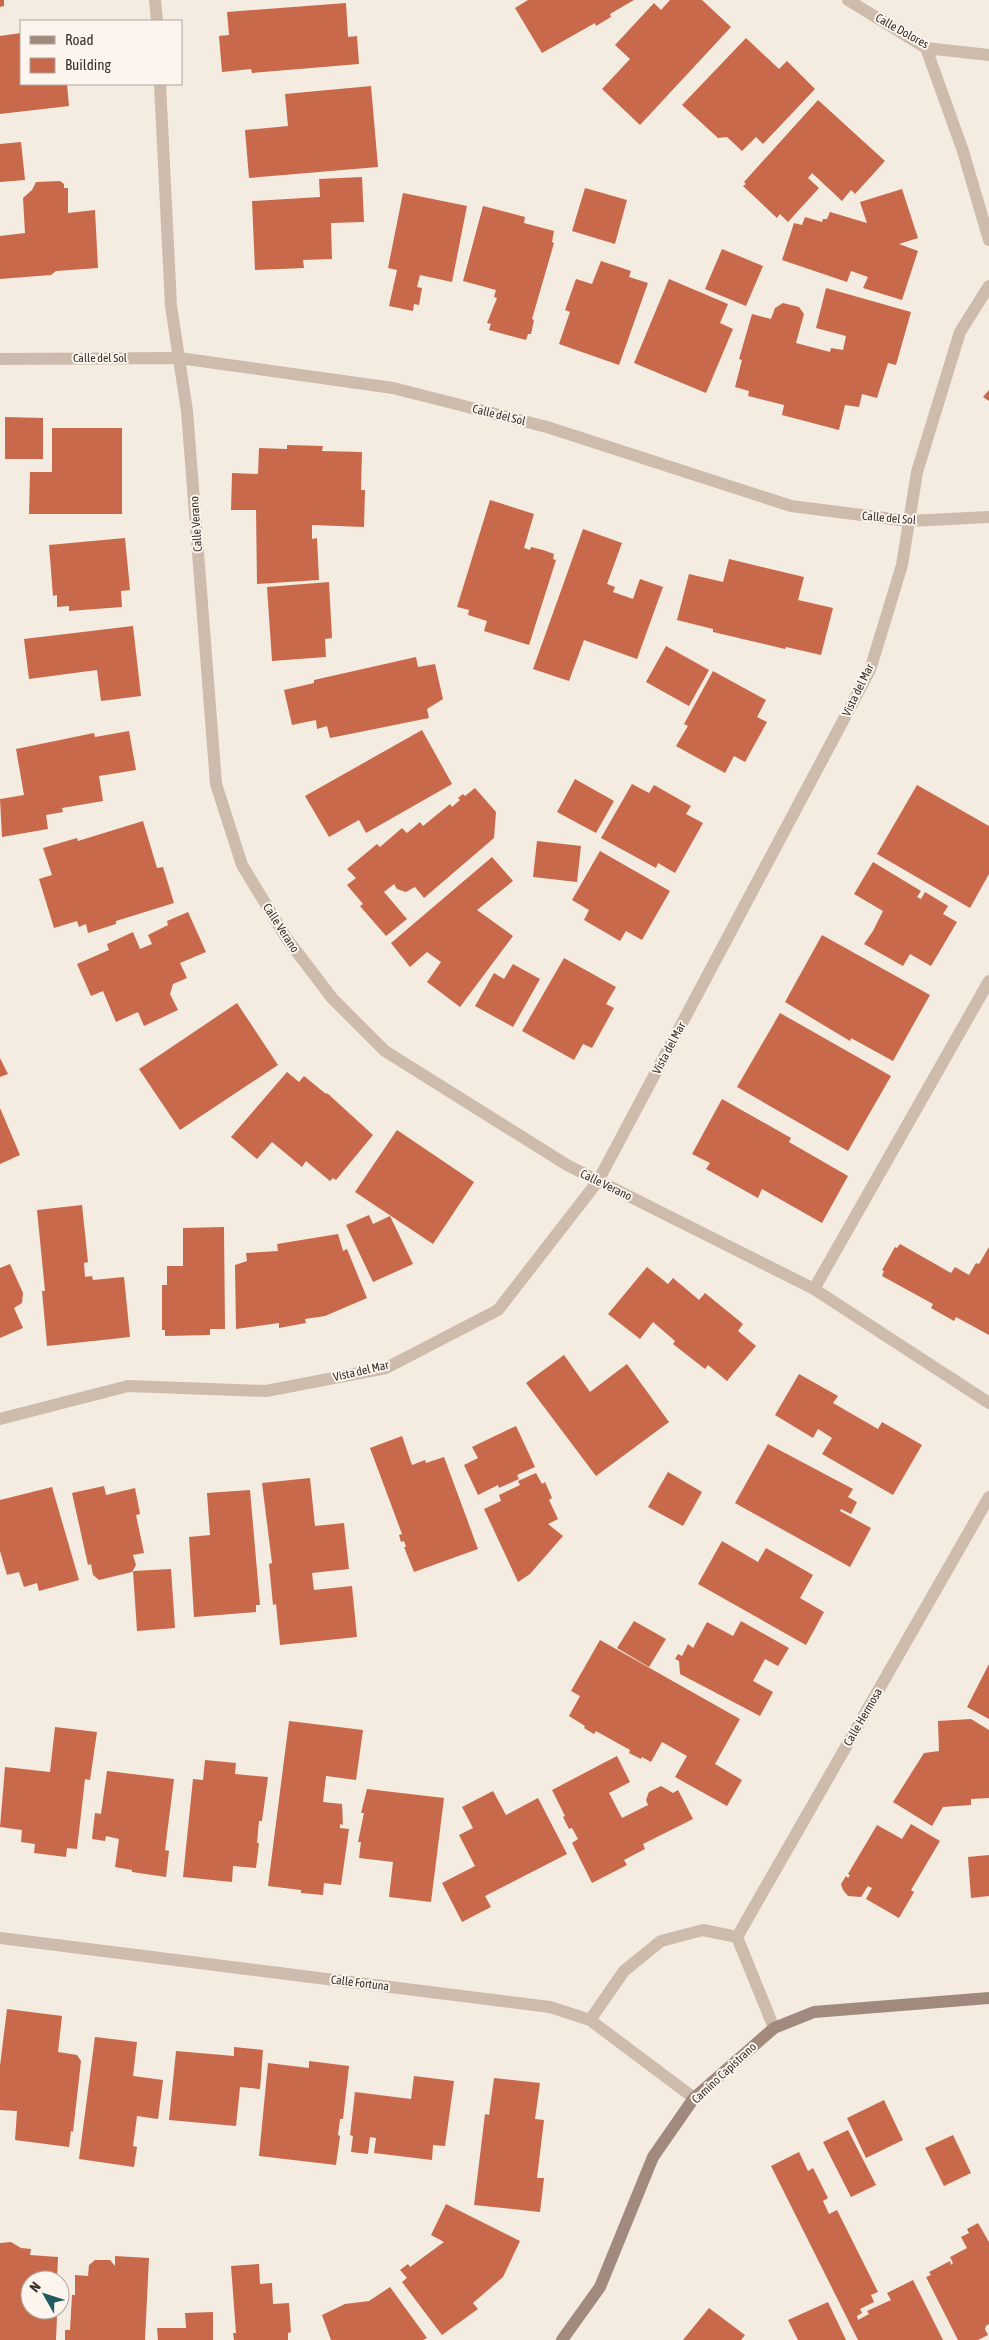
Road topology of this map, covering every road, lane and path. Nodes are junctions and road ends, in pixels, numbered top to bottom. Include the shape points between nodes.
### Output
1 (156, 0) edge
2 (848, 0) edge
3 (156, 20) edge
4 (926, 48) junction
5 (989, 55) edge
6 (160, 85) edge
7 (989, 240) edge
8 (989, 286) edge
9 (179, 358) junction
10 (0, 359) edge
11 (989, 518) edge
12 (909, 521) junction
13 (989, 981) edge
14 (598, 1181) junction
15 (814, 1289) junction
16 (989, 1403) edge
17 (0, 1419) edge
18 (989, 1497) edge
19 (737, 1937) junction
20 (0, 1938) edge
21 (989, 1998) edge
22 (590, 2020) junction
23 (774, 2028) junction
24 (694, 2098) junction
25 (562, 2340) edge

1 - 3 street
2 - 4 street, Calle Dolores
4 - 5 street, Calle Dolores
4 - 7 street via 963,151
6 - 9 street, Calle Verano via 171,306
8 - 12 street, Vista del Mar via 960,332 917,472
9 - 10 street, Calle del Sol
9 - 12 street, Calle del Sol via 393,388 547,427 791,506
9 - 14 street, Calle Verano via 187,410 216,784 242,865 287,939 320,983 386,1051 567,1165
11 - 12 street, Calle del Sol
12 - 14 street, Vista del Mar via 902,565 870,670
13 - 15 street
14 - 15 street, Calle Verano
14 - 17 street, Vista del Mar via 498,1310 386,1368 266,1391 128,1386
15 - 16 street, Calle Verano
18 - 19 street, Calle Hermosa
19 - 22 street via 703,1930 661,1941 624,1971
19 - 23 street
20 - 22 street, Calle Fortuna via 550,2007
21 - 23 main road, Camino Capistrano via 814,2012
22 - 24 street, Calle Fortuna
23 - 24 main road, Camino Capistrano
24 - 25 main road, Camino Capistrano via 652,2157 600,2287

